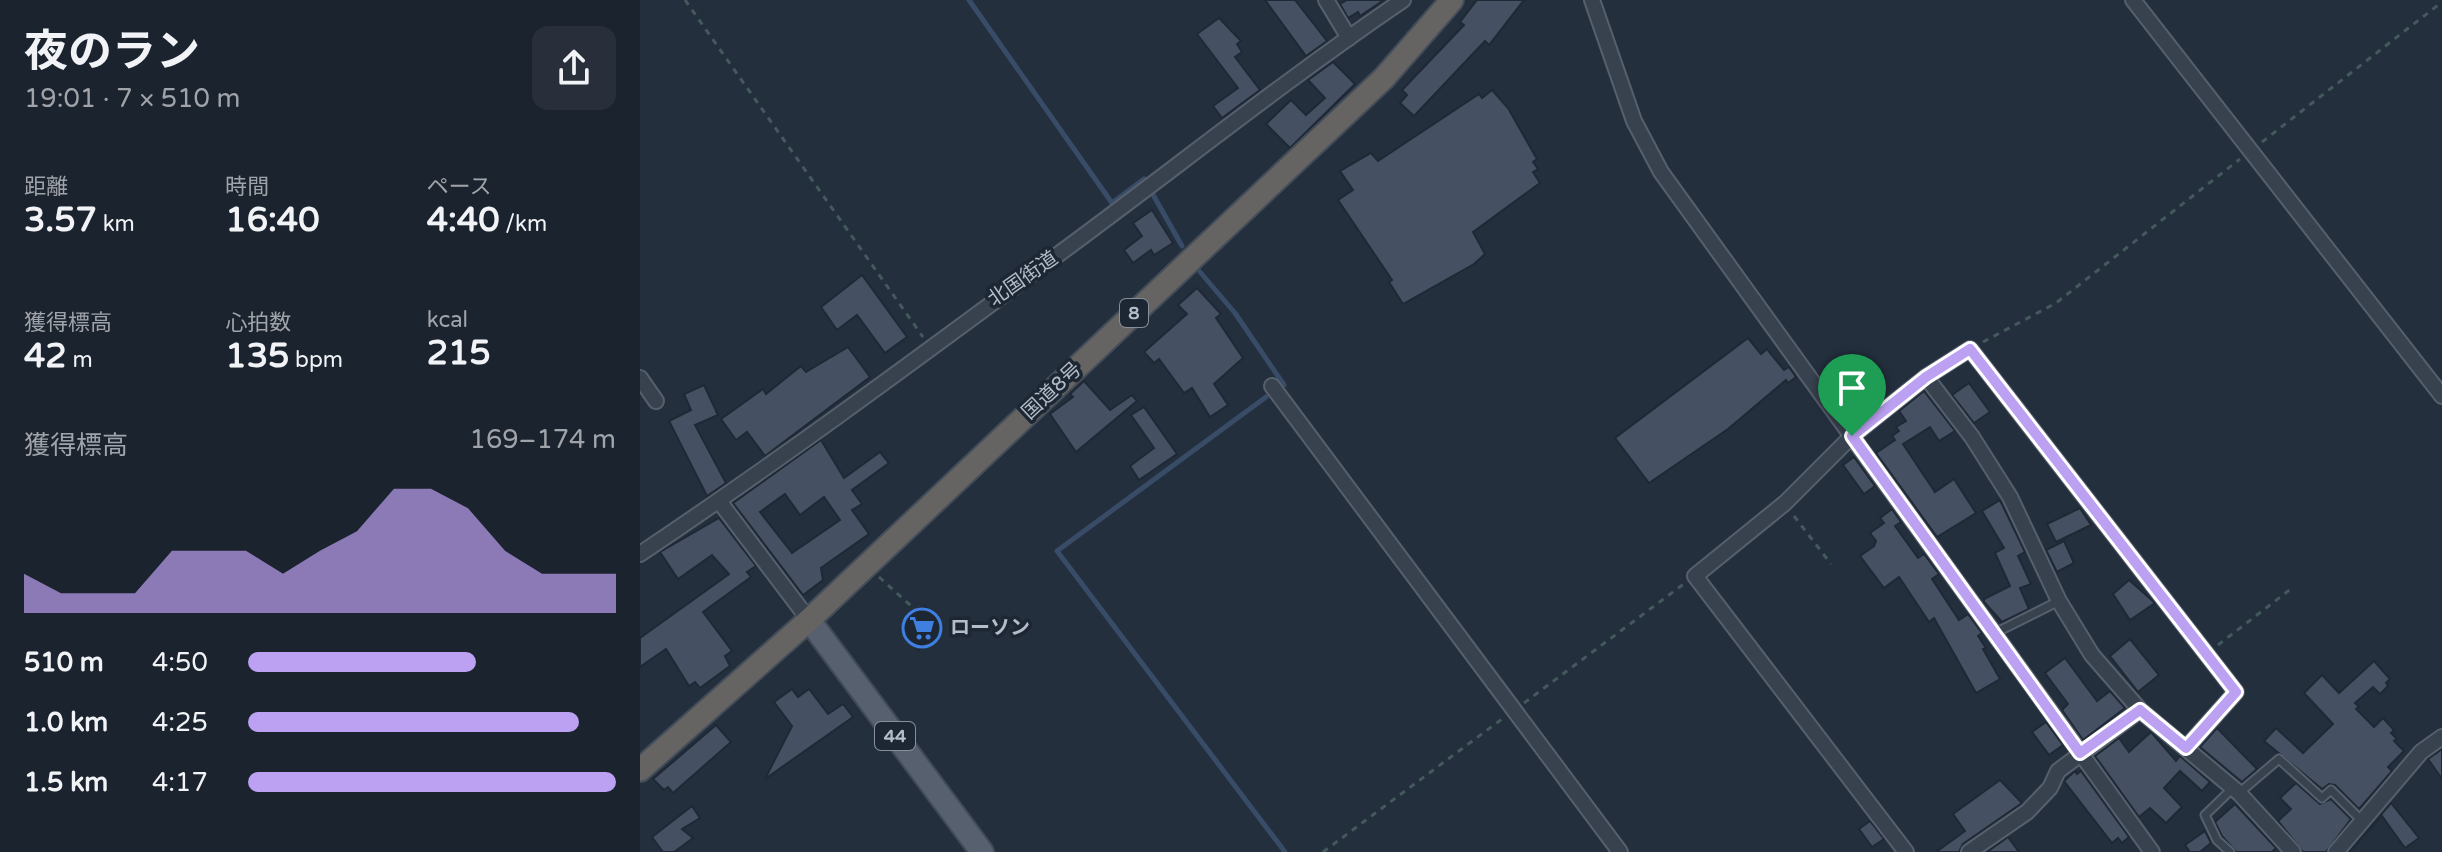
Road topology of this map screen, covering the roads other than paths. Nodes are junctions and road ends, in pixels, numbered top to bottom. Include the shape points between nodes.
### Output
1 (1326, 0) edge
2 (1403, 0) edge
3 (1452, 0) edge
4 (1592, 0) edge
5 (2133, 0) edge
6 (1349, 38) junction
7 (1926, 377) junction
8 (640, 378) edge
9 (1272, 386) dead end
10 (2442, 396) edge
11 (656, 401) dead end
12 (1852, 436) junction
13 (719, 501) junction
14 (640, 554) edge
15 (2059, 601) junction
16 (809, 620) junction
17 (1995, 633) junction
18 (2140, 710) junction
19 (2442, 737) edge
20 (2186, 748) junction
21 (2080, 753) junction
22 (640, 770) edge
23 (2236, 791) junction
24 (2363, 822) junction
25 (982, 852) edge
26 (1620, 852) edge
27 (1906, 852) edge
28 (1969, 852) edge
29 (2152, 852) edge
30 (2230, 852) edge
31 (2293, 852) edge
32 (2336, 852) edge

1 - 6 street
2 - 6 street, 北国街道
3 - 16 highway, 国道8号 / 8 via 1384,78
4 - 12 street via 1634,121 1661,172
5 - 10 street
6 - 13 street, 北国街道
7 - 12 street
7 - 15 street via 2010,497
7 - 20 street via 1970,349 2208,652 2236,692
8 - 11 street
9 - 26 street
12 - 17 street
12 - 27 street via 1785,503 1695,576
13 - 14 street, 北国街道
13 - 16 street
15 - 17 lane
15 - 18 street via 2092,655
16 - 22 highway, 国道8号 / 8
16 - 25 main road, 44
17 - 21 street
18 - 20 street
18 - 21 street
19 - 24 street via 2421,752
20 - 23 street
21 - 28 street via 2058,771 2027,812
21 - 29 street
23 - 24 lane via 2279,759 2322,798 2331,790
23 - 30 lane via 2205,815 2217,840
23 - 31 street
24 - 32 street

